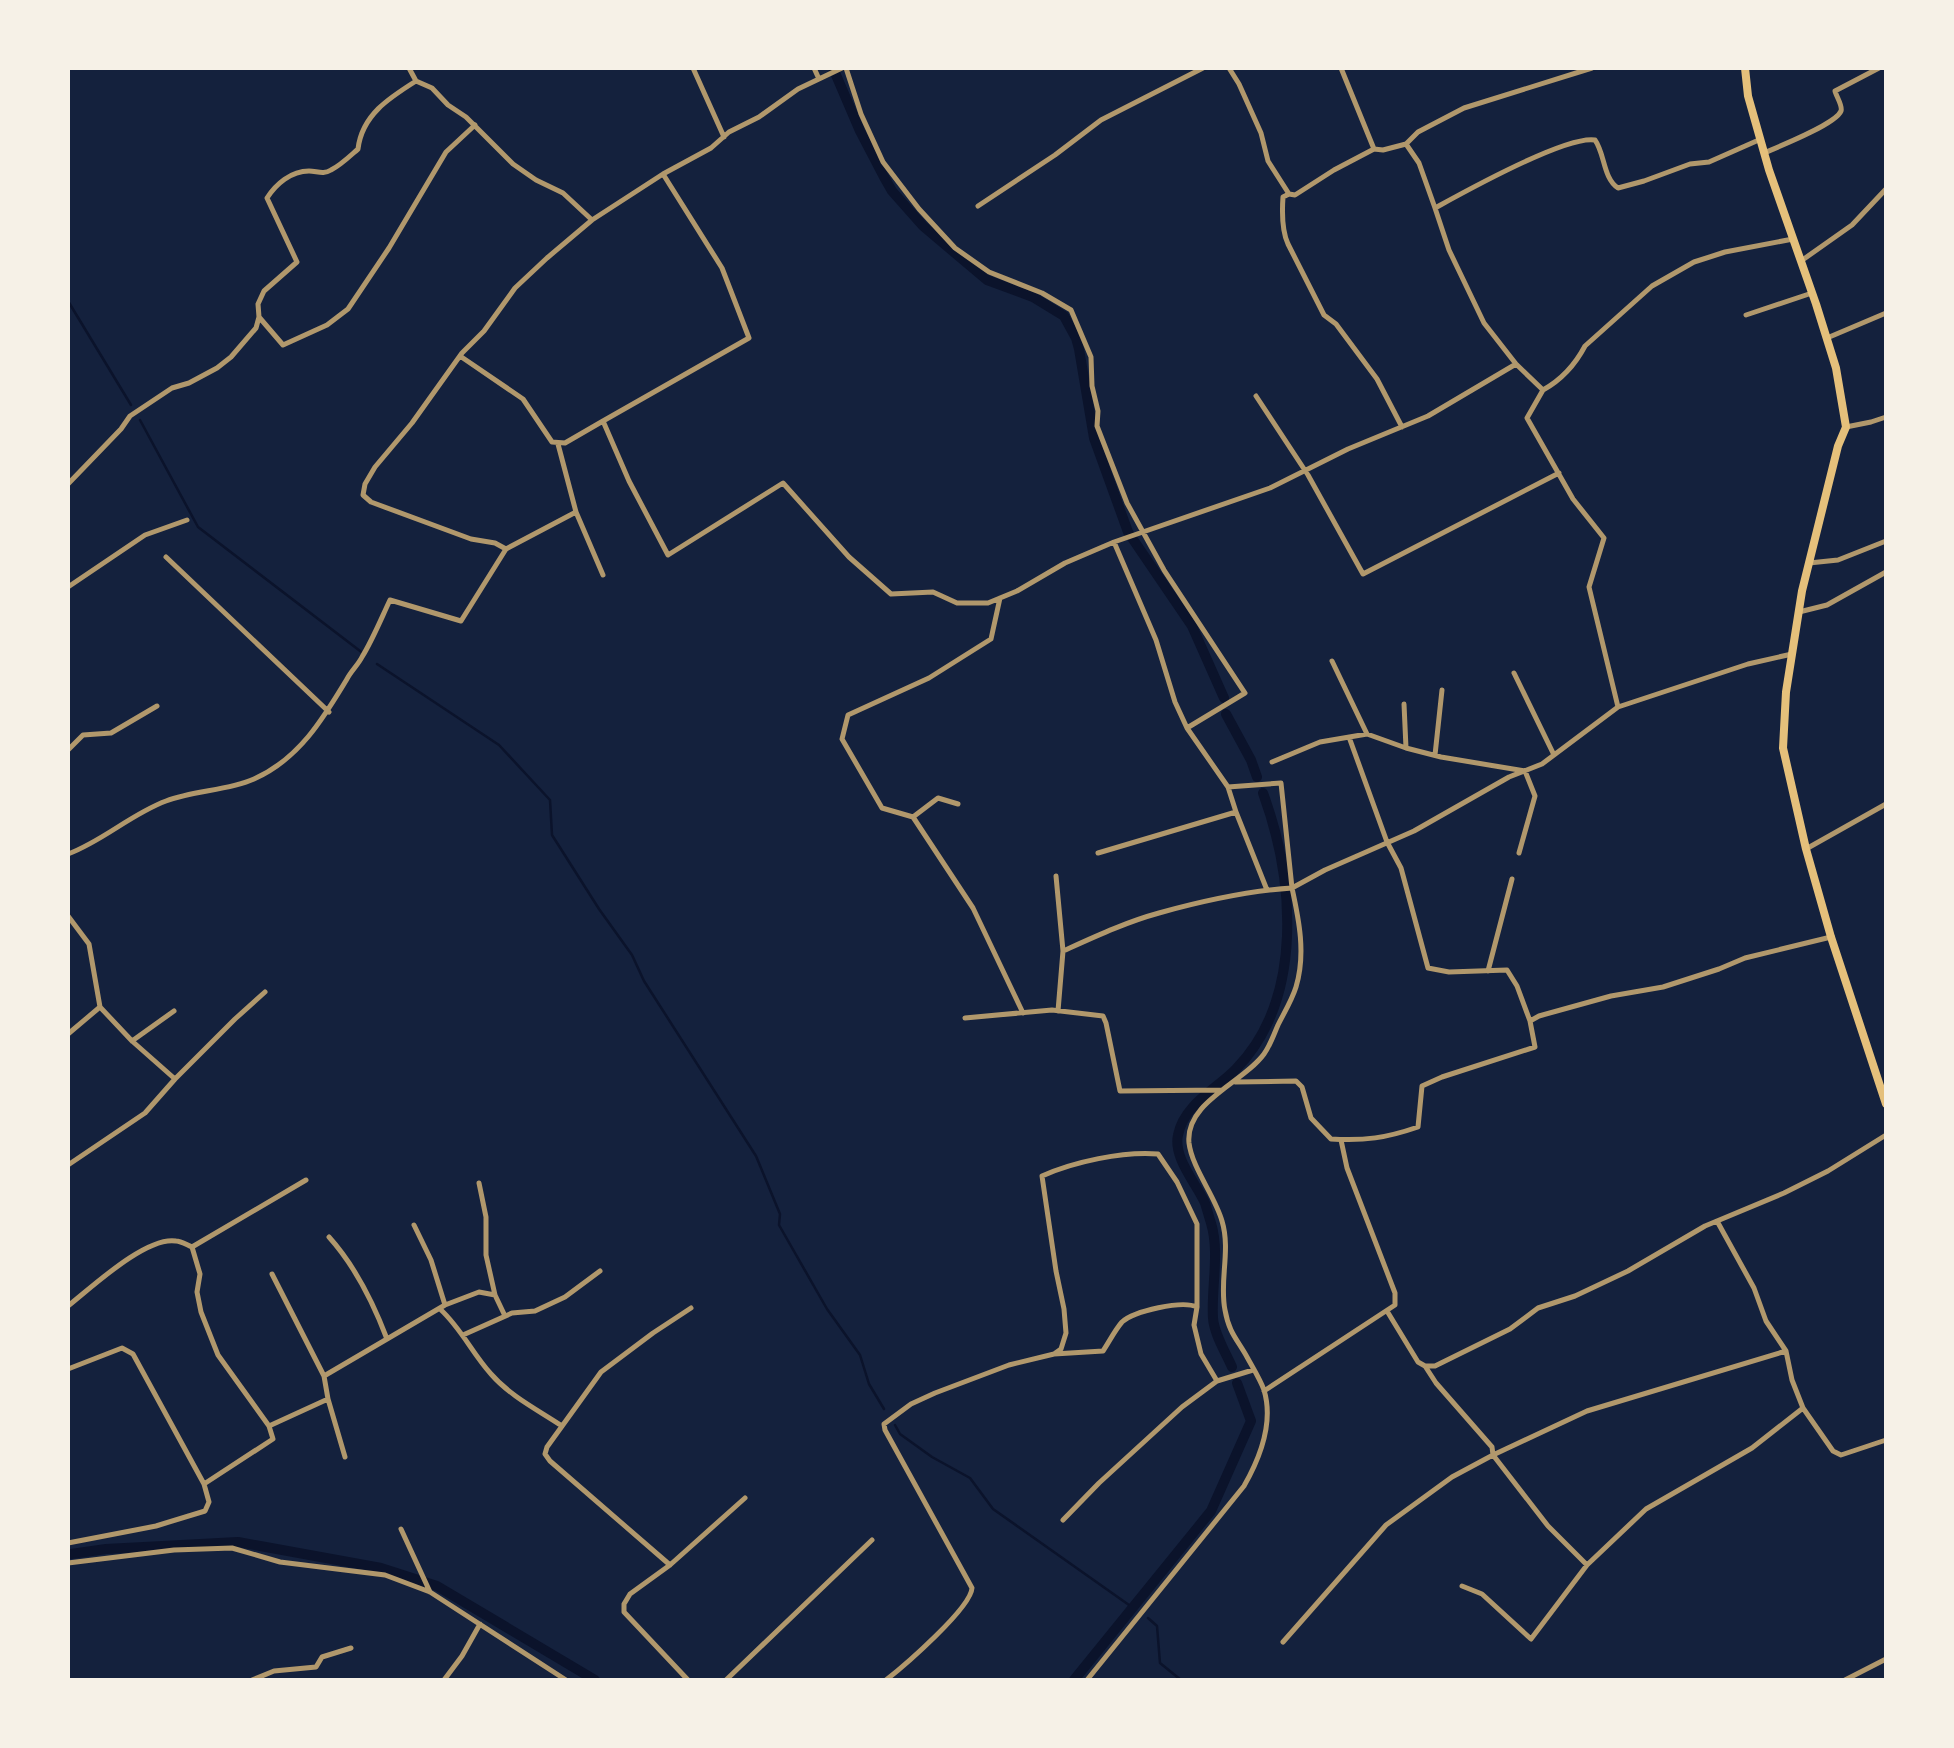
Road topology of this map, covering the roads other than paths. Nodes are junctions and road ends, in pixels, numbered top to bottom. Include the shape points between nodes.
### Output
1 (409, 68) edge
2 (693, 68) edge
3 (814, 68) edge
4 (1203, 68) edge
5 (1228, 68) edge
6 (1341, 68) edge
7 (1592, 68) edge
8 (1745, 68) edge
9 (1878, 68) edge
10 (839, 70) edge
11 (819, 79) junction
12 (416, 81) junction
13 (475, 125) junction
14 (724, 136) junction
15 (1761, 139) junction
16 (1406, 144) junction
17 (1374, 149) junction
18 (1763, 153) junction
19 (663, 174) junction
20 (1886, 189) edge
21 (1289, 194) junction
22 (978, 205) dead end
23 (1435, 208) junction
24 (592, 219) junction
25 (1793, 239) junction
26 (1801, 261) junction
27 (1812, 293) junction
28 (1886, 313) edge
29 (1746, 315) dead end
30 (260, 317) junction
31 (1827, 338) junction
32 (460, 356) junction
33 (1516, 364) junction
34 (1543, 390) junction
35 (1256, 396) dead end
36 (1886, 417) edge
37 (603, 421) junction
38 (1402, 427) junction
39 (1846, 427) junction
40 (558, 444) junction
41 (1304, 470) junction
42 (1559, 473) junction
43 (68, 484) edge
44 (576, 512) junction
45 (187, 520) dead end
46 (1142, 533) junction
47 (1886, 541) edge
48 (1114, 542) junction
49 (506, 549) junction
50 (166, 557) dead end
51 (1809, 563) junction
52 (1886, 572) edge
53 (603, 575) dead end
54 (68, 587) edge
55 (1000, 598) junction
56 (1799, 612) junction
57 (1792, 654) junction
58 (1332, 661) dead end
59 (1514, 673) dead end
60 (1442, 690) dead end
61 (1404, 704) dead end
62 (158, 706) dead end
63 (1618, 707) junction
64 (329, 712) junction
65 (1187, 728) junction
66 (1367, 734) junction
67 (1349, 737) junction
68 (1406, 748) junction
69 (68, 750) edge
70 (1435, 755) junction
71 (1554, 755) junction
72 (1272, 762) dead end
73 (1525, 771) junction
74 (1228, 787) junction
75 (958, 804) dead end
76 (1886, 804) edge
77 (1236, 812) junction
78 (913, 817) junction
79 (1387, 842) junction
80 (1806, 849) junction
81 (1098, 853) dead end
82 (1519, 853) dead end
83 (68, 855) edge
84 (1056, 876) dead end
85 (1513, 879) dead end
86 (1292, 888) junction
87 (1267, 890) junction
88 (68, 916) edge
89 (1831, 937) junction
90 (1063, 951) junction
91 (1488, 971) junction
92 (265, 992) dead end
93 (100, 1007) junction
94 (174, 1011) dead end
95 (1058, 1011) junction
96 (1023, 1013) junction
97 (965, 1018) dead end
98 (1530, 1021) junction
99 (68, 1034) edge
100 (132, 1041) junction
101 (175, 1079) junction
102 (1235, 1082) junction
103 (1883, 1085) edge
104 (1221, 1090) junction
105 (1886, 1104) edge
106 (1886, 1135) edge
107 (1341, 1140) junction
108 (70, 1161) edge
109 (306, 1180) dead end
110 (480, 1183) dead end
111 (1717, 1221) junction
112 (414, 1226) dead end
113 (329, 1237) dead end
114 (192, 1247) junction
115 (600, 1271) dead end
116 (272, 1274) dead end
117 (495, 1295) junction
118 (68, 1306) edge
119 (442, 1307) junction
120 (1197, 1307) junction
121 (691, 1308) dead end
122 (1387, 1311) junction
123 (505, 1316) junction
124 (463, 1335) junction
125 (387, 1339) junction
126 (1786, 1351) junction
127 (1054, 1354) junction
128 (1425, 1366) junction
129 (68, 1369) edge
130 (1254, 1370) junction
131 (324, 1377) junction
132 (1217, 1381) junction
133 (1264, 1391) junction
134 (328, 1399) junction
135 (1803, 1408) junction
136 (270, 1426) junction
137 (562, 1426) junction
138 (1886, 1440) edge
139 (1493, 1455) junction
140 (345, 1457) dead end
141 (204, 1484) junction
142 (745, 1498) dead end
143 (1063, 1520) dead end
144 (401, 1529) dead end
145 (872, 1540) dead end
146 (68, 1544) edge
147 (68, 1563) edge
148 (670, 1565) junction
149 (1587, 1565) junction
150 (1462, 1586) dead end
151 (430, 1591) junction
152 (480, 1624) junction
153 (1283, 1642) dead end
154 (351, 1648) dead end
155 (1886, 1659) edge
156 (252, 1680) edge
157 (444, 1680) edge
158 (566, 1680) edge
159 (688, 1680) edge
160 (726, 1680) edge
161 (886, 1680) edge
162 (1087, 1680) edge
163 (1845, 1680) edge

1 - 12 street
2 - 14 street
3 - 11 street
4 - 22 street via 1101,120
5 - 21 street via 1261,133 1268,162
6 - 17 street
7 - 16 street via 1464,108 1418,132
8 - 15 main road
9 - 18 street via 1835,91 1840,114
10 - 11 street
10 - 46 street via 883,162 954,248 989,272 1071,310 1091,357 1097,426
11 - 14 street
12 - 13 street via 432,88
12 - 30 street via 387,99 370,117 358,149 330,172 308,171 274,186 267,198 297,262 264,291 258,304
13 - 24 street via 513,163 563,192
13 - 30 street via 446,152 348,309 327,325 282,345
14 - 19 street
15 - 18 main road
15 - 23 street via 1709,162 1618,188 1595,140 1578,141 1520,164
16 - 17 street
16 - 23 street via 1419,163
17 - 21 street via 1295,195
18 - 25 main road
19 - 24 street
19 - 37 street via 722,268 749,338
20 - 26 street via 1852,225
21 - 38 street via 1283,197 1282,206 1285,238 1324,315 1336,324 1377,379
23 - 33 street via 1484,323
24 - 32 street via 515,288
25 - 26 main road
25 - 34 street via 1694,262 1652,286 1586,346 1555,384
26 - 27 main road
27 - 29 street
27 - 31 main road
28 - 31 street
30 - 43 street via 231,357 130,416
31 - 39 main road
32 - 40 street via 523,399 552,442
32 - 49 street via 375,467 363,495 413,518
33 - 34 street
33 - 38 street
34 - 42 street via 1527,418
35 - 41 street
36 - 39 street
37 - 40 street
37 - 55 street via 668,555 783,483 849,557 891,594 933,592 957,603 988,603
38 - 41 street
39 - 51 main road
40 - 44 street
41 - 42 street via 1363,574
41 - 46 street via 1270,488
42 - 63 street via 1604,538 1589,587
44 - 49 street
44 - 53 street
45 - 54 street via 145,535
46 - 48 street
46 - 65 street via 1245,693
47 - 51 street via 1838,560
48 - 55 street
48 - 65 street
49 - 64 street via 461,621 390,600
50 - 64 street
51 - 56 main road
52 - 56 street via 1827,605
55 - 78 street via 991,639 929,678 848,715 842,739 881,808
56 - 57 main road
57 - 63 street
57 - 80 main road via 1783,748
58 - 66 street
59 - 71 street
60 - 70 street
61 - 68 street
62 - 69 street via 111,733 83,735
63 - 71 street
64 - 83 street via 306,741 255,779 168,800
65 - 74 street
66 - 67 street
66 - 68 street
67 - 72 street via 1320,742
67 - 79 street
68 - 70 street
70 - 73 street
71 - 73 street
73 - 79 street
73 - 82 street via 1535,796
74 - 77 street
74 - 86 street via 1281,783
75 - 78 street via 938,798
76 - 80 street
77 - 81 street
77 - 87 street
78 - 96 street via 973,908
79 - 86 street
79 - 91 street via 1401,868 1428,968
80 - 89 main road
84 - 90 street
85 - 91 street
86 - 87 street
86 - 102 street via 1301,928 1296,987 1264,1054
87 - 90 street via 1159,913
88 - 93 street via 89,944
89 - 98 street
89 - 103 main road
90 - 95 street
91 - 98 street via 1507,970
92 - 101 street
93 - 99 street
93 - 100 street
94 - 100 street
95 - 96 street
95 - 104 street via 1103,1016 1120,1091
96 - 97 street
98 - 107 street via 1535,1047 1422,1086 1418,1126 1389,1137
100 - 101 street
101 - 108 street via 145,1113
102 - 104 street
102 - 107 street via 1296,1081 1311,1118 1331,1139
103 - 105 main road
104 - 130 street via 1198,1112 1189,1144 1226,1237 1224,1306 1230,1331
106 - 111 street via 1784,1194
107 - 122 street via 1346,1168 1395,1293 1395,1305
109 - 114 street
110 - 117 street via 486,1255
111 - 126 street via 1751,1281 1766,1321
111 - 128 street via 1620,1275 1538,1308 1462,1354
112 - 119 street via 431,1260
113 - 125 street via 372,1300
114 - 118 street via 174,1240 155,1245 115,1266
114 - 136 street via 200,1274 201,1312 218,1355
115 - 123 street via 565,1297 535,1311
116 - 131 street
117 - 119 street via 479,1292
117 - 123 street
119 - 124 street
119 - 125 street
120 - 127 street via 1170,1304 1124,1321 1103,1351
120 - 127 street via 1197,1224 1158,1154 1141,1153 1053,1171 1042,1176 1066,1333 1061,1349
120 - 132 street via 1194,1325 1201,1354
121 - 137 street via 601,1372
122 - 128 street
122 - 133 street
123 - 124 street
124 - 137 street via 491,1374
125 - 131 street
126 - 135 street
126 - 139 street via 1587,1411
127 - 161 street via 1009,1365 935,1393 884,1424 972,1588 972,1596 952,1619
128 - 139 street via 1492,1447
129 - 141 street via 122,1348 133,1354
130 - 132 street
130 - 133 street
131 - 134 street
132 - 143 street via 1182,1407
133 - 162 street via 1267,1423 1263,1442 1244,1486
134 - 136 street
134 - 140 street
135 - 138 street via 1833,1451 1841,1455
135 - 149 street via 1752,1448 1646,1509
136 - 141 street via 273,1438
137 - 148 street via 547,1447 550,1461
139 - 149 street via 1548,1527
139 - 153 street via 1452,1477 1386,1525
141 - 146 street via 209,1502 201,1513
142 - 148 street
144 - 151 street
145 - 160 street
147 - 151 street via 232,1548 280,1562 385,1575
148 - 159 street via 630,1594 624,1612
149 - 150 street via 1531,1639 1482,1594
151 - 152 street
152 - 157 street
152 - 158 street
154 - 156 street via 322,1657 316,1667 274,1671
155 - 163 street

